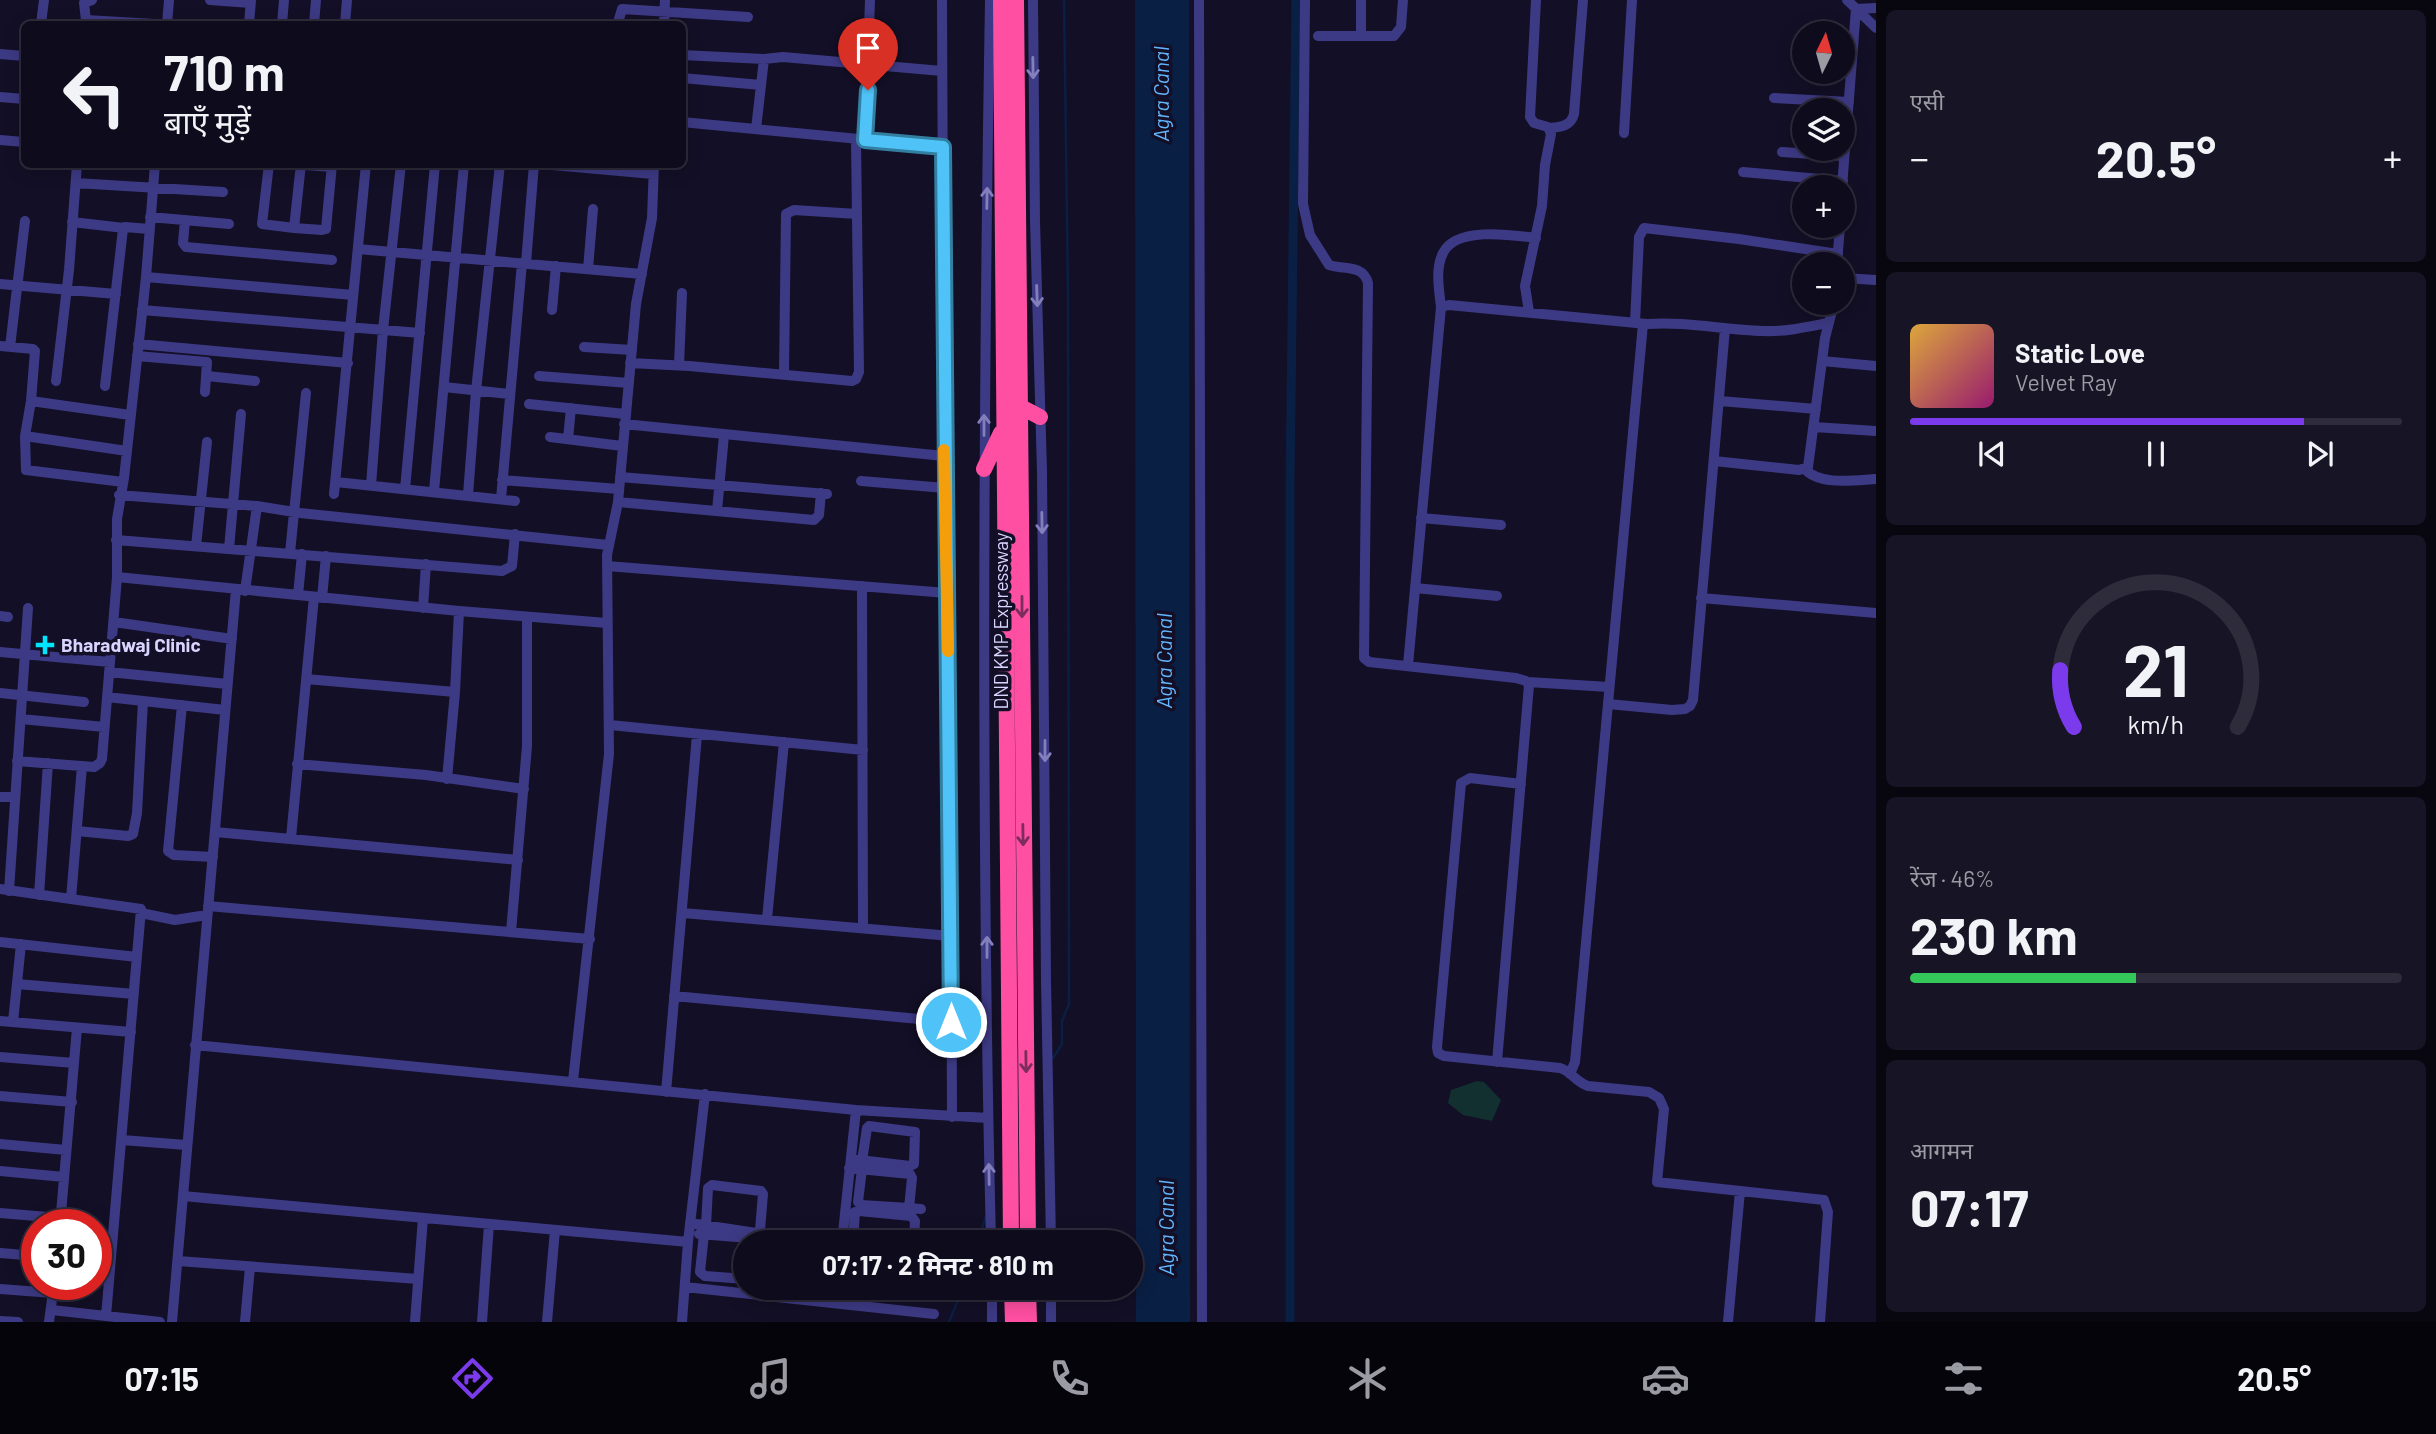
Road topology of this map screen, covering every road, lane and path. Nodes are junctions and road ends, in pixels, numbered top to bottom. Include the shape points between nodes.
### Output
1 (44, 0) edge
2 (92, 0) edge
3 (169, 0) edge
4 (210, 0) edge
5 (284, 0) edge
6 (316, 0) edge
7 (347, 0) edge
8 (666, 0) edge
9 (870, 0) edge
10 (942, 0) edge
11 (990, 0) edge
12 (1001, 0) edge
13 (1016, 0) edge
14 (1033, 0) edge
15 (1199, 0) edge
16 (1305, 0) edge
17 (1361, 0) edge
18 (1403, 0) edge
19 (1536, 0) edge
20 (1583, 0) edge
21 (1632, 0) edge
22 (1847, 0) edge
23 (251, 2) edge
24 (1876, 8) edge
25 (1856, 9) junction
26 (748, 17) dead end
27 (620, 19) dead end
28 (664, 19) edge
29 (41, 21) edge
30 (100, 21) edge
31 (167, 21) edge
32 (249, 21) edge
33 (282, 21) edge
34 (314, 21) edge
35 (345, 21) edge
36 (1876, 28) edge
37 (1318, 36) dead end
38 (1361, 36) junction
39 (0, 54) edge
40 (686, 55) edge
41 (21, 56) edge
42 (764, 59) junction
43 (869, 65) junction
44 (942, 71) junction
45 (686, 79) edge
46 (761, 85) junction
47 (0, 97) edge
48 (1774, 98) dead end
49 (1849, 98) edge
50 (21, 99) edge
51 (1792, 99) edge
52 (686, 122) edge
53 (1550, 128) junction
54 (756, 129) junction
55 (1624, 133) dead end
56 (0, 140) edge
57 (860, 140) junction
58 (21, 142) edge
59 (943, 147) junction
60 (1782, 152) dead end
61 (1792, 153) edge
62 (77, 168) edge
63 (155, 168) edge
64 (268, 168) edge
65 (301, 168) edge
66 (332, 168) edge
67 (366, 168) edge
68 (401, 168) edge
69 (435, 168) edge
70 (464, 168) edge
71 (500, 168) edge
72 (534, 168) edge
73 (631, 168) edge
74 (654, 169) edge
75 (1743, 172) dead end
76 (1792, 178) edge
77 (76, 183) junction
78 (153, 186) junction
79 (223, 192) dead end
80 (593, 209) dead end
81 (857, 214) junction
82 (150, 216) junction
83 (185, 220) junction
84 (25, 221) dead end
85 (72, 222) junction
86 (229, 224) dead end
87 (124, 228) junction
88 (294, 228) junction
89 (149, 229) junction
90 (1536, 238) junction
91 (359, 249) junction
92 (391, 252) junction
93 (1803, 252) edge
94 (427, 255) junction
95 (456, 257) junction
96 (332, 260) dead end
97 (490, 260) junction
98 (524, 263) junction
99 (556, 266) junction
100 (588, 269) junction
101 (642, 274) junction
102 (146, 278) junction
103 (1855, 279) edge
104 (1876, 280) edge
105 (0, 284) edge
106 (18, 286) junction
107 (66, 290) junction
108 (682, 293) dead end
109 (116, 294) junction
110 (353, 295) junction
111 (1441, 307) junction
112 (142, 310) junction
113 (552, 310) dead end
114 (1529, 312) junction
115 (1830, 315) edge
116 (1828, 323) junction
117 (1639, 324) junction
118 (351, 328) junction
119 (1725, 328) junction
120 (383, 330) junction
121 (420, 333) junction
122 (138, 344) junction
123 (5, 347) edge
124 (584, 347) dead end
125 (632, 350) junction
126 (136, 356) junction
127 (1822, 361) junction
128 (348, 363) junction
129 (630, 363) junction
130 (679, 365) junction
131 (1876, 366) edge
132 (784, 374) junction
133 (207, 376) junction
134 (539, 376) dead end
135 (56, 381) dead end
136 (255, 381) dead end
137 (629, 383) junction
138 (105, 386) dead end
139 (444, 387) junction
140 (476, 391) junction
141 (205, 392) dead end
142 (306, 393) dead end
143 (509, 394) junction
144 (32, 401) junction
145 (1720, 401) junction
146 (529, 404) dead end
147 (1021, 407) junction
148 (571, 408) junction
149 (1816, 409) junction
150 (240, 414) dead end
151 (130, 415) junction
152 (1040, 417) junction
153 (625, 419) junction
154 (1003, 427) junction
155 (1814, 427) junction
156 (1876, 431) edge
157 (724, 435) junction
158 (25, 436) junction
159 (550, 437) dead end
160 (568, 439) junction
161 (206, 442) dead end
162 (622, 446) junction
163 (127, 451) junction
164 (944, 456) junction
165 (1714, 461) junction
166 (985, 469) junction
167 (1805, 469) junction
168 (620, 477) junction
169 (1876, 479) edge
170 (502, 481) junction
171 (861, 481) dead end
172 (123, 482) junction
173 (371, 485) junction
174 (719, 485) junction
175 (945, 488) junction
176 (405, 489) junction
177 (619, 489) junction
178 (434, 491) junction
179 (120, 495) junction
180 (468, 495) junction
181 (500, 499) junction
182 (515, 500) dead end
183 (202, 502) junction
184 (618, 502) junction
185 (232, 503) junction
186 (257, 506) junction
187 (294, 511) junction
188 (717, 511) junction
189 (1421, 518) junction
190 (1501, 525) dead end
191 (515, 534) junction
192 (116, 540) junction
193 (608, 545) junction
194 (196, 546) junction
195 (229, 549) junction
196 (251, 551) junction
197 (296, 554) junction
198 (326, 556) junction
199 (426, 564) junction
200 (607, 566) junction
201 (117, 577) junction
202 (862, 586) junction
203 (1415, 588) junction
204 (240, 590) junction
205 (947, 593) junction
206 (298, 595) junction
207 (1497, 596) dead end
208 (318, 598) junction
209 (1700, 598) junction
210 (28, 608) dead end
211 (423, 608) junction
212 (459, 611) junction
213 (1876, 613) edge
214 (527, 617) junction
215 (114, 622) junction
216 (607, 623) junction
217 (232, 639) junction
218 (0, 652) edge
219 (26, 654) junction
220 (1408, 665) junction
221 (110, 667) junction
222 (306, 679) junction
223 (1528, 682) junction
224 (227, 684) junction
225 (1609, 687) junction
226 (455, 692) junction
227 (0, 693) edge
228 (23, 695) junction
229 (107, 697) junction
230 (144, 701) junction
231 (84, 702) dead end
232 (1608, 704) junction
233 (182, 705) junction
234 (225, 710) junction
235 (20, 719) junction
236 (610, 725) junction
237 (104, 727) junction
238 (698, 735) junction
239 (784, 742) junction
240 (863, 750) junction
241 (17, 761) junction
242 (48, 763) junction
243 (297, 764) junction
244 (82, 766) junction
245 (447, 779) junction
246 (1521, 784) junction
247 (524, 789) junction
248 (0, 797) edge
249 (14, 797) junction
250 (0, 827) edge
251 (12, 828) junction
252 (77, 831) junction
253 (215, 832) junction
254 (291, 838) junction
255 (213, 857) junction
256 (518, 860) junction
257 (5, 890) edge
258 (39, 895) junction
259 (71, 899) junction
260 (208, 910) junction
261 (683, 913) junction
262 (141, 914) junction
263 (767, 919) junction
264 (863, 928) junction
265 (511, 932) junction
266 (951, 936) junction
267 (590, 939) junction
268 (0, 942) edge
269 (21, 944) junction
270 (137, 957) junction
271 (17, 984) junction
272 (134, 994) junction
273 (674, 996) junction
274 (0, 1021) edge
275 (13, 1022) junction
276 (951, 1022) junction
277 (77, 1028) junction
278 (131, 1032) junction
279 (195, 1045) junction
280 (0, 1057) edge
281 (1497, 1062) junction
282 (74, 1063) junction
283 (1570, 1074) junction
284 (573, 1081) junction
285 (666, 1091) junction
286 (705, 1094) junction
287 (0, 1096) edge
288 (72, 1102) junction
289 (856, 1111) junction
290 (952, 1117) junction
291 (988, 1118) junction
292 (122, 1140) junction
293 (0, 1144) edge
294 (186, 1144) junction
295 (66, 1150) junction
296 (856, 1165) junction
297 (0, 1171) edge
298 (64, 1177) junction
299 (1740, 1191) junction
300 (183, 1196) junction
301 (61, 1209) edge
302 (0, 1213) edge
303 (21, 1216) edge
304 (423, 1218) junction
305 (489, 1224) junction
306 (555, 1230) junction
307 (705, 1230) junction
308 (844, 1230) edge
309 (854, 1230) edge
310 (915, 1230) edge
311 (991, 1230) edge
312 (1011, 1230) edge
313 (1028, 1230) edge
314 (1051, 1230) edge
315 (689, 1233) junction
316 (733, 1235) edge
317 (0, 1253) edge
318 (21, 1255) edge
319 (178, 1261) junction
320 (250, 1267) junction
321 (733, 1278) edge
322 (418, 1279) junction
323 (685, 1287) junction
324 (0, 1289) edge
325 (21, 1289) edge
326 (733, 1290) edge
327 (52, 1300) edge
328 (814, 1300) edge
329 (835, 1300) edge
330 (992, 1300) edge
331 (1012, 1300) edge
332 (1028, 1300) edge
333 (1051, 1300) edge
334 (835, 1303) junction
335 (52, 1310) junction
336 (934, 1314) dead end
337 (111, 1318) edge
338 (0, 1321) edge
339 (18, 1322) edge
340 (49, 1322) edge
341 (160, 1322) edge
342 (172, 1322) edge
343 (245, 1322) edge
344 (415, 1322) edge
345 (482, 1322) edge
346 (547, 1322) edge
347 (682, 1322) edge
348 (992, 1322) edge
349 (1013, 1322) edge
350 (1029, 1322) edge
351 (1051, 1322) edge
352 (1202, 1322) edge
353 (1728, 1322) edge
354 (1820, 1322) edge

1 - 29 street
2 - 30 street via 84,4 86,20
3 - 31 street
4 - 23 street
5 - 33 street
6 - 34 street
7 - 35 street
8 - 28 street
9 - 43 street
10 - 44 street
166 -> 11 street
12 - 154 highway, DND KMP Expressway
13 - 147 highway, DND KMP Expressway
14 -> 152 street
15 - 352 street
16 - 220 street via 1306,226 1329,265 1357,270 1368,284 1364,655 1369,662
17 - 38 street
18 - 38 street via 1397,34
19 - 53 street via 1530,117
20 - 53 street via 1574,114 1570,123
21 - 55 street
22 - 25 street
23 - 32 street
24 - 25 street
25 - 36 street
25 - 49 street
26 - 28 street
27 - 28 street via 622,9
37 - 38 street
39 - 41 street
40 - 42 street
42 - 43 street
42 - 46 street
43 - 44 street
43 - 57 street
44 - 59 street
45 - 46 street
46 - 54 street
47 - 50 street
48 - 51 street
52 - 54 street
53 - 90 street
54 - 57 street
56 - 58 street
57 - 59 street
57 - 81 street
59 - 164 street
60 - 61 street
62 - 77 street
63 - 78 street
64 - 88 street via 262,224
65 - 88 street
66 - 88 street via 326,229
67 - 91 street
68 - 92 street
69 - 94 street
70 - 95 street
71 - 97 street
72 - 98 street
73 - 74 street
74 - 101 street via 652,218
75 - 76 street
77 - 78 street
77 - 85 street
78 - 79 street
78 - 82 street
80 - 100 street
81 - 132 street via 794,209 786,214
81 - 132 street via 858,377 852,381
82 - 83 street
82 - 89 street
83 - 86 street
83 - 96 street via 186,247
84 - 106 street
85 - 87 street
85 - 107 street
87 - 89 street
87 - 109 street
89 - 102 street
90 - 111 street via 1490,233 1452,243 1443,252 1440,266
90 - 114 street via 1525,286
91 - 92 street
91 - 110 street
92 - 94 street
92 - 120 street
93 - 117 street via 1644,228 1639,237
94 - 95 street
94 - 121 street
95 - 97 street
95 - 139 street
97 - 98 street
97 - 140 street
98 - 99 street
98 - 143 street
99 - 100 street
99 - 113 street
100 - 101 street
101 - 125 street
102 - 110 street
102 - 112 street
103 - 104 street
105 - 106 street
106 - 107 street
106 - 123 street
107 - 109 street
107 - 135 street
108 - 130 street
109 - 138 street
110 - 118 street
111 - 114 street
111 - 189 street
112 - 118 street
112 - 122 street
114 - 117 street
115 - 116 street
116 - 119 street via 1779,331
116 - 127 street
117 - 119 street
117 - 225 street
118 - 120 street
118 - 128 street
119 - 145 street
120 - 121 street
120 - 173 street
121 - 176 street
122 - 126 street
122 - 128 street
123 - 144 street via 36,351
124 - 125 street
125 - 129 street
126 - 133 street via 204,361
126 - 151 street
127 - 131 street
127 - 149 street
128 - 173 street via 335,488
129 - 130 street
129 - 137 street
130 - 132 street
133 - 136 street
133 - 141 street
134 - 137 street
137 - 153 street
139 - 140 street
139 - 178 street
140 - 143 street
140 - 180 street
142 - 187 street
143 - 170 street
144 - 151 street
144 - 158 street
145 - 149 street
145 - 165 street
146 - 148 street
147 - 152 highway
147 -> 313 highway, DND KMP Expressway
148 - 153 street
148 - 160 street
149 - 155 street
150 - 185 street
151 - 163 street
152 -> 314 street
153 - 157 street
153 - 162 street
154 - 166 highway
154 - 312 highway, DND KMP Expressway
155 - 156 street
155 - 167 street
157 - 164 street
157 - 174 street
158 - 163 street
158 - 172 street via 27,471
159 - 160 street
160 - 162 street
161 - 183 street
162 - 168 street
163 - 172 street
164 - 175 street
165 - 167 street
165 - 209 street
291 -> 166 street
167 - 169 street via 1821,478
168 - 174 street
168 - 177 street
170 - 177 street
170 - 181 street
171 - 175 street
172 - 179 street
173 - 176 street
174 - 188 street
174 - 188 street via 824,493 814,520
175 - 205 street
176 - 178 street
177 - 184 street
178 - 180 street
179 - 183 street
179 - 192 street
180 - 181 street
181 - 182 street
183 - 185 street
183 - 194 street
184 - 188 street
184 - 193 street
185 - 186 street
185 - 195 street
186 - 187 street
186 - 196 street
187 - 191 street
187 - 197 street
189 - 190 street
189 - 203 street
191 - 193 street
191 - 199 street via 509,569
192 - 194 street
192 - 201 street
193 - 200 street
194 - 195 street
195 - 196 street
196 - 197 street
196 - 204 street
197 - 198 street
197 - 206 street
198 - 199 street
198 - 208 street
199 - 211 street
200 - 202 street
200 - 216 street
201 - 204 street
201 - 215 street
202 - 205 street
202 - 240 street
203 - 207 street
203 - 220 street
204 - 206 street
204 - 217 street
205 - 266 street
206 - 208 street
208 - 211 street
208 - 222 street
209 - 213 street
209 - 232 street via 1695,691 1690,706 1672,710
210 - 219 street
211 - 212 street
212 - 214 street
212 - 226 street
214 - 216 street
214 - 247 street
215 - 217 street
215 - 221 street
216 - 236 street
217 - 224 street
218 - 219 street
219 - 221 street
219 - 228 street
220 - 223 street
221 - 224 street
221 - 229 street
222 - 226 street
222 - 243 street
223 - 225 street
223 - 246 street
224 - 234 street
225 - 232 street
226 - 245 street
227 - 228 street
228 - 231 street
228 - 235 street
229 - 230 street
229 - 237 street
230 - 233 street
230 - 252 street via 133,834
232 - 283 street via 1575,1062
233 - 234 street
233 - 255 street via 168,851
234 - 253 street
235 - 237 street
235 - 241 street
236 - 238 street
236 - 267 street
237 - 244 street via 100,763
238 - 239 street
238 - 261 street
239 - 240 street
239 - 263 street
240 - 264 street
241 - 242 street
241 - 249 street
242 - 244 street
242 - 258 street
243 - 245 street
243 - 254 street
244 - 252 street
245 - 247 street
246 - 281 street
246 - 281 street via 1470,778 1461,783 1437,1046 1444,1056
247 - 256 street
248 - 249 street
249 - 251 street
250 - 251 street
251 - 257 street
252 - 259 street
253 - 254 street
253 - 255 street
254 - 256 street
255 - 260 street
256 - 265 street
257 - 258 street
258 - 259 street
259 - 262 street via 141,909
260 - 262 street via 175,920
260 - 265 street
260 - 279 street
261 - 263 street
261 - 273 street
262 - 270 street
263 - 264 street
264 - 266 street
265 - 267 street
266 - 276 street
267 - 284 street
268 - 269 street
269 - 270 street
269 - 271 street
270 - 272 street
271 - 272 street
271 - 275 street
272 - 278 street
273 - 276 street
273 - 285 street
274 - 275 street
275 - 277 street
276 - 290 street
277 - 278 street
277 - 282 street
278 - 292 street
279 - 284 street
279 - 294 street
280 - 282 street
281 - 283 street via 1560,1068
282 - 288 street
283 - 299 street via 1588,1086 1642,1091 1659,1098 1664,1109 1657,1182
284 - 285 street
285 - 286 street
286 - 289 street
286 - 315 street
287 - 288 street
288 - 295 street
289 - 290 street
289 - 296 street
290 - 291 street
311 -> 291 street
292 - 294 street
292 - 337 street
293 - 295 street
294 - 300 street
295 - 298 street
296 - 296 street via 914,1164 915,1132 869,1126
296 - 296 street via 910,1174 915,1208 861,1205
296 - 308 street
297 - 298 street
298 - 301 street
299 - 353 street
299 - 354 street via 1816,1198 1826,1203
300 - 304 street
300 - 319 street
302 - 303 street
304 - 305 street
304 - 322 street
305 - 306 street
305 - 345 street
306 - 315 street
306 - 346 street
307 - 307 street via 757,1233 763,1194 712,1185
307 - 315 street
307 - 316 street
307 - 321 street via 701,1272
309 - 310 street via 859,1210 911,1216
315 - 323 street
317 - 318 street
319 - 320 street
319 - 342 street
320 - 322 street
320 - 343 street
322 - 344 street
323 - 326 street
323 - 347 street
324 - 325 street
327 - 335 street
328 - 334 street
329 - 334 street
330 - 348 street
331 - 349 highway
332 - 350 highway
333 - 351 street
334 - 336 street
335 - 337 street
335 - 340 street
337 - 341 street
338 - 339 street

